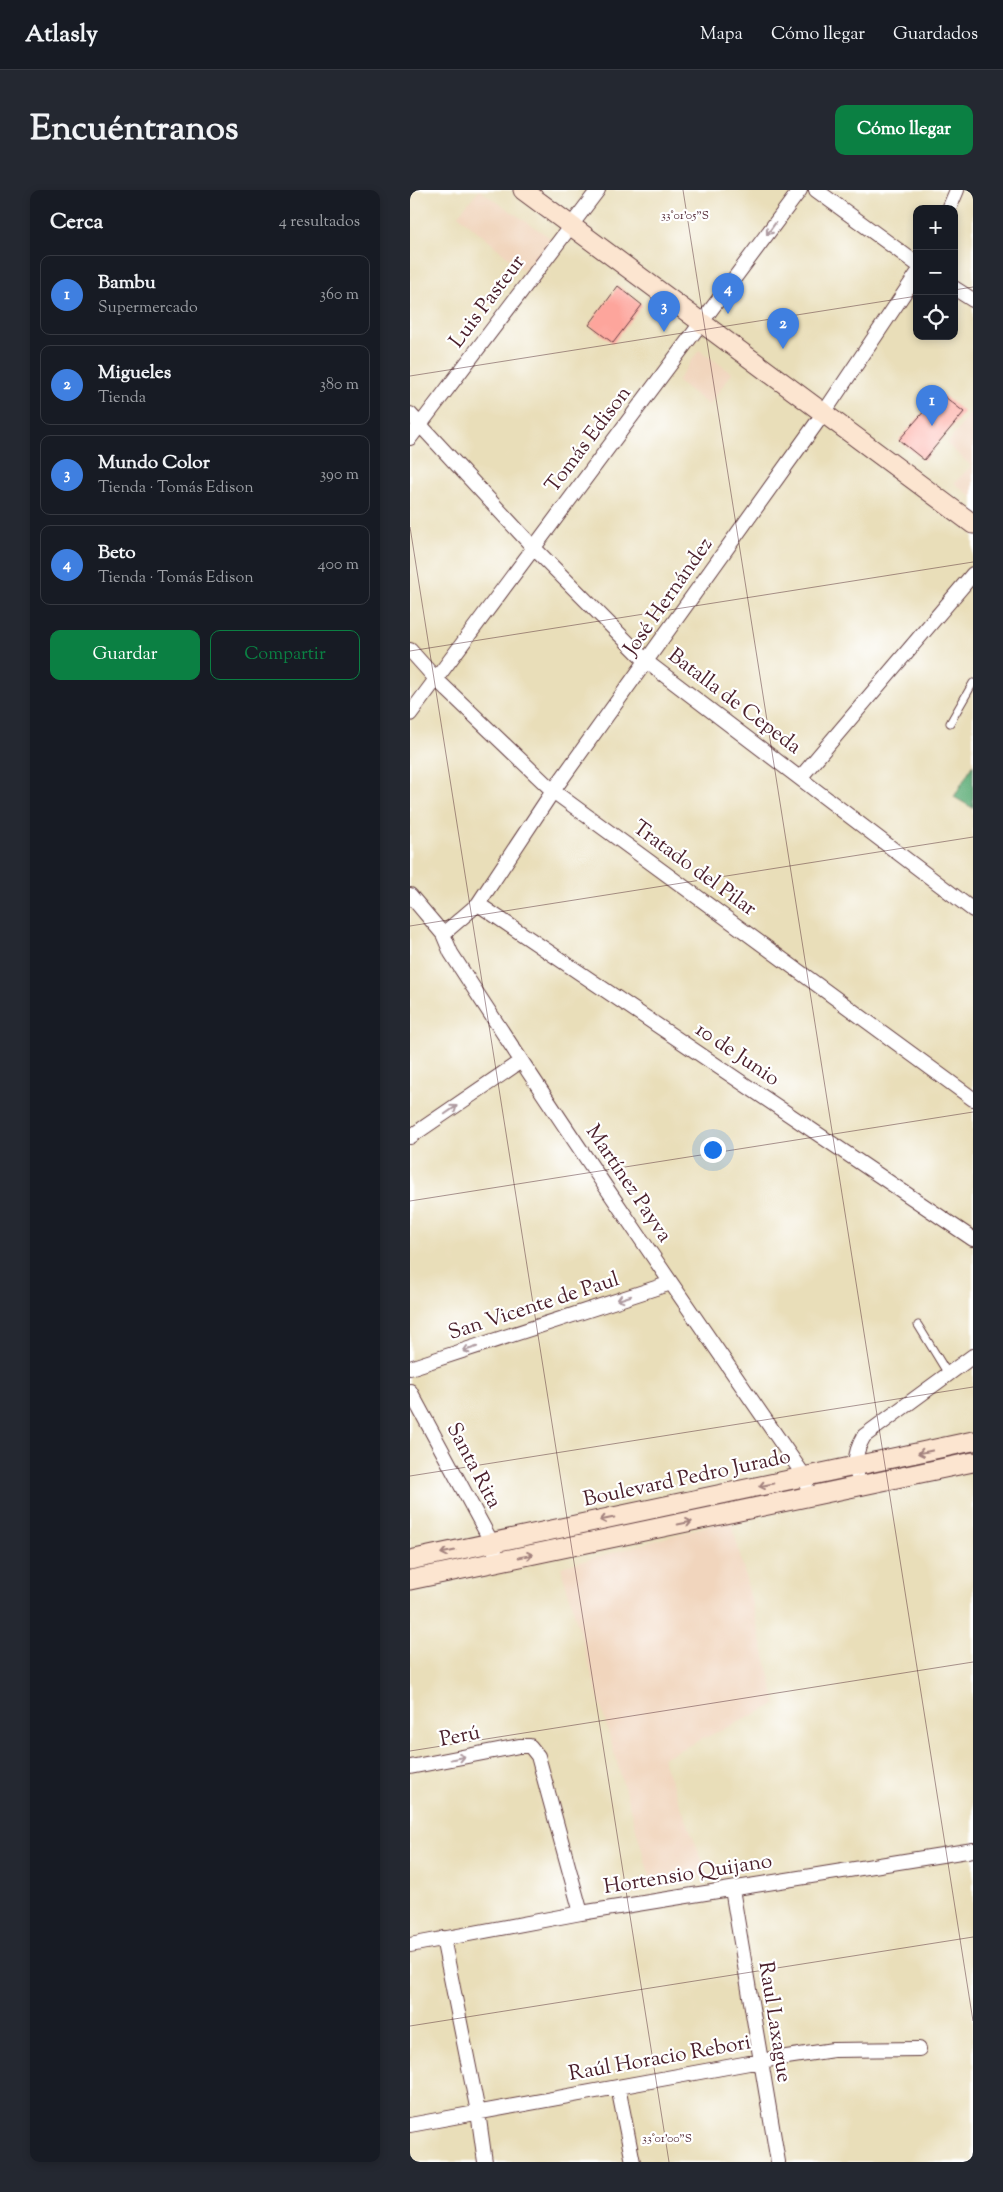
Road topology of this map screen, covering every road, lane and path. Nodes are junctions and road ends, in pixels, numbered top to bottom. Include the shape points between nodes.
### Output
1 (523, 190) edge
2 (598, 190) edge
3 (800, 190) edge
4 (816, 190) edge
5 (957, 190) edge
6 (950, 205) edge
7 (571, 225) junction
8 (913, 261) edge
9 (913, 280) edge
10 (958, 291) edge
11 (973, 300) edge
12 (701, 324) junction
13 (823, 414) junction
14 (415, 419) edge
15 (410, 438) edge
16 (973, 524) edge
17 (533, 547) junction
18 (973, 574) edge
19 (410, 650) edge
20 (647, 662) junction
21 (436, 679) junction
22 (973, 683) edge
23 (410, 714) edge
24 (950, 723) dead end
25 (800, 778) junction
26 (553, 791) junction
27 (410, 895) edge
28 (478, 904) junction
29 (973, 910) edge
30 (443, 934) junction
31 (521, 1061) junction
32 (973, 1098) edge
33 (410, 1137) edge
34 (973, 1239) edge
35 (671, 1283) junction
36 (918, 1325) dead end
37 (973, 1356) edge
38 (410, 1368) edge
39 (948, 1374) junction
40 (410, 1391) edge
41 (973, 1442) edge
42 (973, 1462) edge
43 (855, 1466) junction
44 (805, 1477) junction
45 (861, 1487) junction
46 (808, 1498) junction
47 (579, 1524) junction
48 (492, 1543) junction
49 (583, 1544) junction
50 (410, 1560) edge
51 (498, 1561) junction
52 (410, 1580) edge
53 (410, 1767) edge
54 (973, 1850) edge
55 (732, 1889) junction
56 (581, 1912) junction
57 (443, 1938) junction
58 (410, 1944) edge
59 (919, 2049) dead end
60 (760, 2061) junction
61 (618, 2087) junction
62 (478, 2112) junction
63 (410, 2125) edge
64 (485, 2162) edge
65 (633, 2162) edge
66 (778, 2162) edge

1 - 7 main road
2 - 7 street, Luis Pasteur
3 -> 12 street, Tomás Edison
4 - 8 street
5 - 6 street
7 - 12 main road
7 - 14 street, Luis Pasteur
9 - 13 street, José Hernández
10 - 11 street
12 - 13 main road
12 - 17 street, Tomás Edison
13 - 16 main road
13 - 20 street, José Hernández
14 - 15 street, Luis Pasteur
14 - 17 street, Batalla de Cepeda
17 - 20 street, Batalla de Cepeda
17 - 21 street, Tomás Edison
18 - 25 street
19 - 21 street, Tratado del Pilar
20 - 25 street, Batalla de Cepeda
20 - 26 street, José Hernández
21 - 23 street, Tomás Edison
21 - 26 street, Tratado del Pilar
22 - 24 lane
25 - 29 street, Batalla de Cepeda
26 - 28 street, José Hernández
26 - 32 street, Tratado del Pilar
27 - 30 street, Martínez Payva
28 - 30 street, José Hernández
28 - 34 street, 10 de Junio
30 - 31 street, Martínez Payva via 451,953
33 -> 31 street
31 - 35 street, Martínez Payva
35 -> 38 street, San Vicente de Paul
35 - 44 street, Martínez Payva
36 - 39 lane
37 - 39 street
39 - 43 street via 864,1436 857,1448
40 - 48 street, Santa Rita
41 -> 43 main road, Boulevard Pedro Jurado
42 - 45 main road, Boulevard Pedro Jurado
43 - 44 main road, Boulevard Pedro Jurado
43 - 45 street
44 - 46 street, Martínez Payva
44 -> 47 main road, Boulevard Pedro Jurado
45 - 46 main road, Boulevard Pedro Jurado
49 -> 46 main road, Boulevard Pedro Jurado
47 - 48 main road, Boulevard Pedro Jurado
47 - 49 main road
48 -> 50 main road, Boulevard Pedro Jurado
48 - 51 street, Santa Rita
51 -> 49 main road, Boulevard Pedro Jurado
51 - 52 main road, Boulevard Pedro Jurado
53 -> 56 street, Perú via 530,1746 538,1756
54 - 55 street, Hortensio Quijano
55 - 56 street, Hortensio Quijano
55 - 60 street, Raul Laxague
56 - 57 street, Hortensio Quijano
57 - 58 street, Hortensio Quijano
57 - 62 street
59 - 60 street, Raúl Horacio Rebori via 833,2050
60 - 61 street, Raúl Horacio Rebori
60 - 66 street, Raul Laxague
61 - 62 street, Raúl Horacio Rebori
61 - 65 street
62 - 63 street, Raúl Horacio Rebori
62 - 64 street

